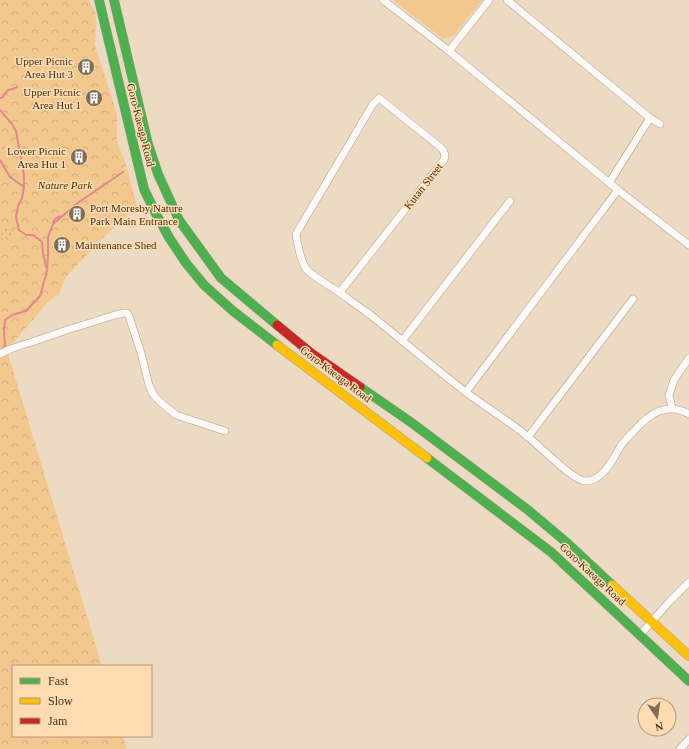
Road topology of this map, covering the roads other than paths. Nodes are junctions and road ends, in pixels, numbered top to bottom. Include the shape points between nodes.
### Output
1 (98, 0) edge
2 (114, 0) edge
3 (383, 0) edge
4 (489, 0) edge
5 (507, 0) edge
6 (449, 51) junction
7 (650, 118) junction
8 (660, 124) dead end
9 (609, 183) junction
10 (618, 190) junction
11 (510, 201) dead end
12 (688, 243) edge
13 (340, 292) junction
14 (633, 299) dead end
15 (402, 341) junction
16 (2, 351) edge
17 (689, 358) edge
18 (466, 392) junction
19 (672, 408) junction
20 (689, 414) edge
21 (225, 431) dead end
22 (528, 437) junction
23 (689, 582) edge
24 (652, 622) junction
25 (640, 635) junction
26 (689, 656) edge
27 (689, 681) edge
28 (689, 739) edge
29 (680, 749) edge

1 - 25 main road, Goro-Kaeaga Road via 144,189 170,238 205,286 268,338 551,552
2 - 24 main road, Goro-Kaeaga Road via 148,144 158,174 179,220 221,278 311,353 412,423 528,510
3 - 6 street
4 - 6 street
5 - 7 street
6 - 9 street
7 - 8 street
7 - 9 street
9 - 10 street
10 - 12 street
10 - 18 street
11 - 15 street
13 - 13 street, Kutan Street via 307,270 296,234 379,98 439,146 445,155 444,160
13 - 15 street
14 - 22 street
15 - 18 street
16 - 21 street via 127,313 153,394 176,415
17 - 19 street via 674,380 670,395
18 - 22 street
19 - 20 street
19 - 22 street via 645,418 623,443 603,473 588,481 581,481
23 - 24 street
24 - 25 street
24 - 26 main road, Goro-Kaeaga Road
25 - 27 main road, Goro-Kaeaga Road
28 - 29 street

